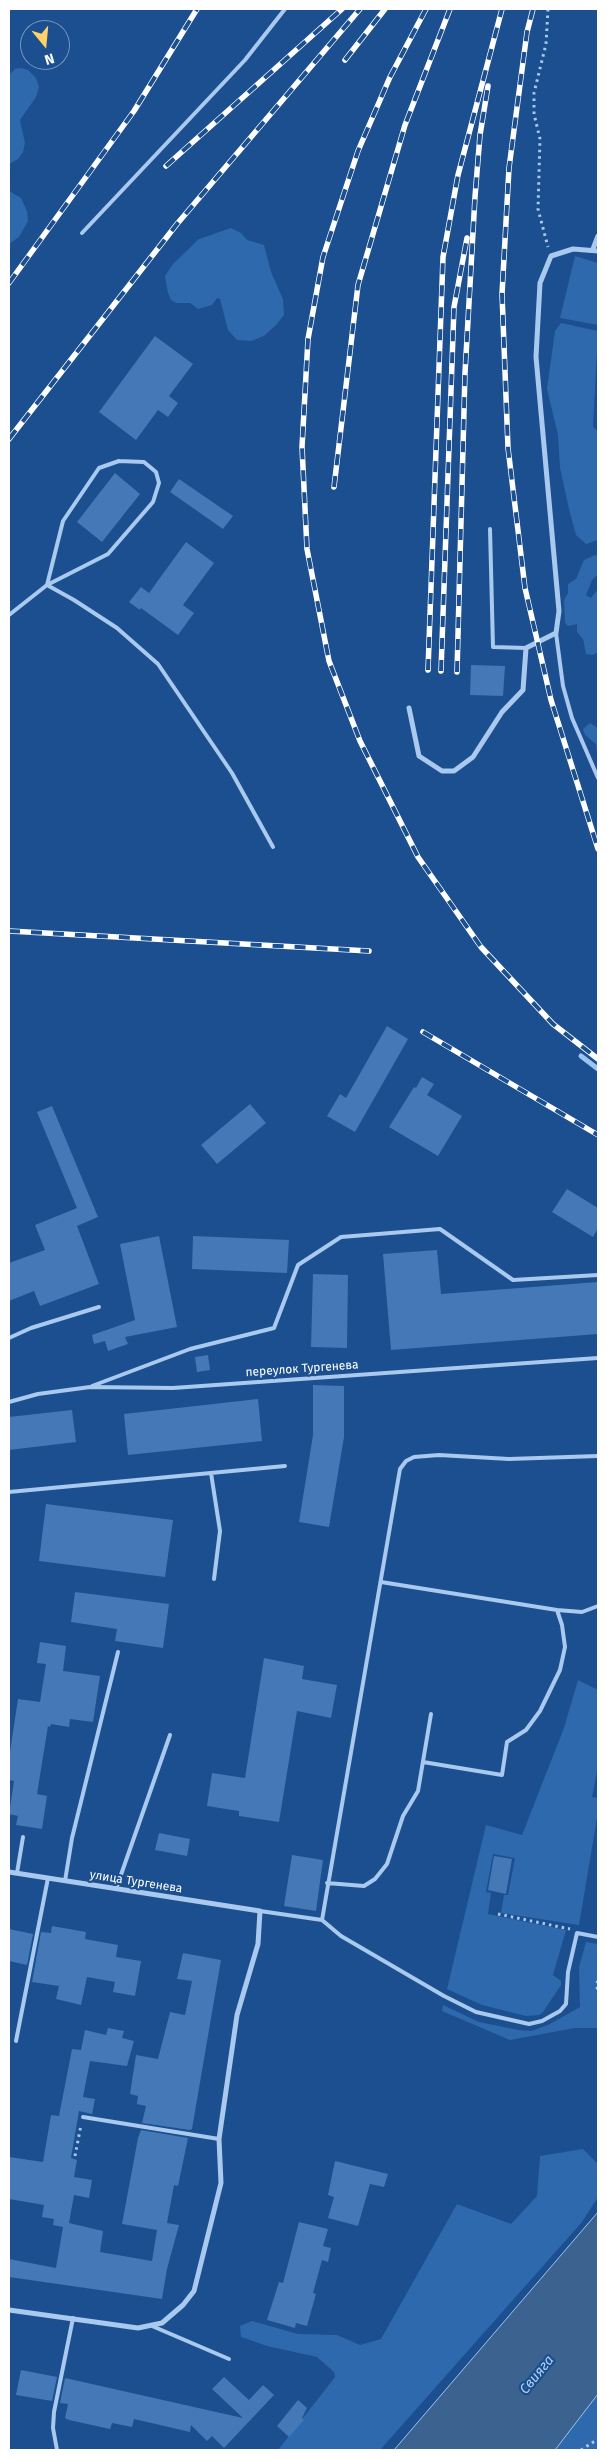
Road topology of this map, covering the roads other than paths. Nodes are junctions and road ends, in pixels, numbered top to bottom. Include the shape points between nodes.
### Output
1 (285, 9) edge
2 (82, 233) dead end
3 (598, 236) edge
4 (596, 250) edge
5 (490, 529) dead end
6 (47, 585) junction
7 (9, 614) edge
8 (556, 633) junction
9 (526, 648) junction
10 (409, 708) dead end
11 (598, 778) edge
12 (273, 847) dead end
13 (598, 1275) edge
14 (99, 1306) dead end
15 (9, 1338) edge
16 (598, 1358) edge
17 (90, 1387) junction
18 (9, 1402) edge
19 (598, 1456) edge
20 (285, 1466) dead end
21 (211, 1473) junction
22 (9, 1492) edge
23 (214, 1579) dead end
24 (381, 1582) junction
25 (598, 1606) edge
26 (557, 1610) junction
27 (118, 1652) dead end
28 (430, 1714) dead end
29 (170, 1735) dead end
30 (423, 1762) junction
31 (23, 1837) dead end
32 (9, 1872) edge
33 (17, 1873) junction
34 (48, 1878) junction
35 (65, 1881) junction
36 (327, 1883) junction
37 (116, 1889) junction
38 (260, 1911) junction
39 (322, 1920) junction
40 (598, 1937) edge
41 (16, 2041) dead end
42 (83, 2117) road end
43 (219, 2139) junction
44 (9, 2310) edge
45 (73, 2318) junction
46 (150, 2325) junction
47 (229, 2359) dead end
48 (57, 2450) edge

1 - 2 lane via 244,60
3 - 4 street
4 - 8 street via 573,249 551,256 540,283 536,357 559,611
5 - 9 lane via 493,647
6 - 6 lane via 63,521 99,468 119,461 144,462 156,472 159,483 153,502 108,554
6 - 7 lane
6 - 12 lane via 117,628 158,664 232,773
8 - 9 street
8 - 11 lane via 572,718
9 - 10 street via 523,690 502,712 473,757 454,771 442,771 419,756
13 - 17 lane via 513,1280 440,1229 341,1237 298,1265 274,1328 190,1350
14 - 15 lane
16 - 17 lane, переулок Тургенева via 173,1388
17 - 18 lane, переулок Тургенева via 38,1394
19 - 24 lane via 510,1459 439,1455 406,1461 400,1469
20 - 21 lane
21 - 22 lane
21 - 23 lane via 220,1531
24 - 26 lane
24 - 36 lane
25 - 26 lane via 582,1612
26 - 30 lane via 565,1647 560,1670 540,1711 526,1730 507,1742 502,1775
27 - 35 lane via 72,1838
28 - 30 lane
29 - 37 lane
30 - 36 lane via 418,1791 403,1816 387,1864 376,1879 364,1886
31 - 33 lane
32 - 33 street, улица Тургенева
33 - 34 street, улица Тургенева
34 - 35 street, улица Тургенева
34 - 41 lane
35 - 37 street, улица Тургенева
36 - 39 lane
37 - 38 street, улица Тургенева
38 - 39 lane
38 - 43 street via 258,1944 237,2015
39 - 40 lane via 341,1936 476,2012 530,2024 542,2021 566,2004 568,1972 577,1933
42 - 43 lane
43 - 46 street via 221,2183 194,2291 183,2306 162,2323
44 - 45 street
45 - 46 street via 138,2328
45 - 48 lane via 52,2428
46 - 47 lane

